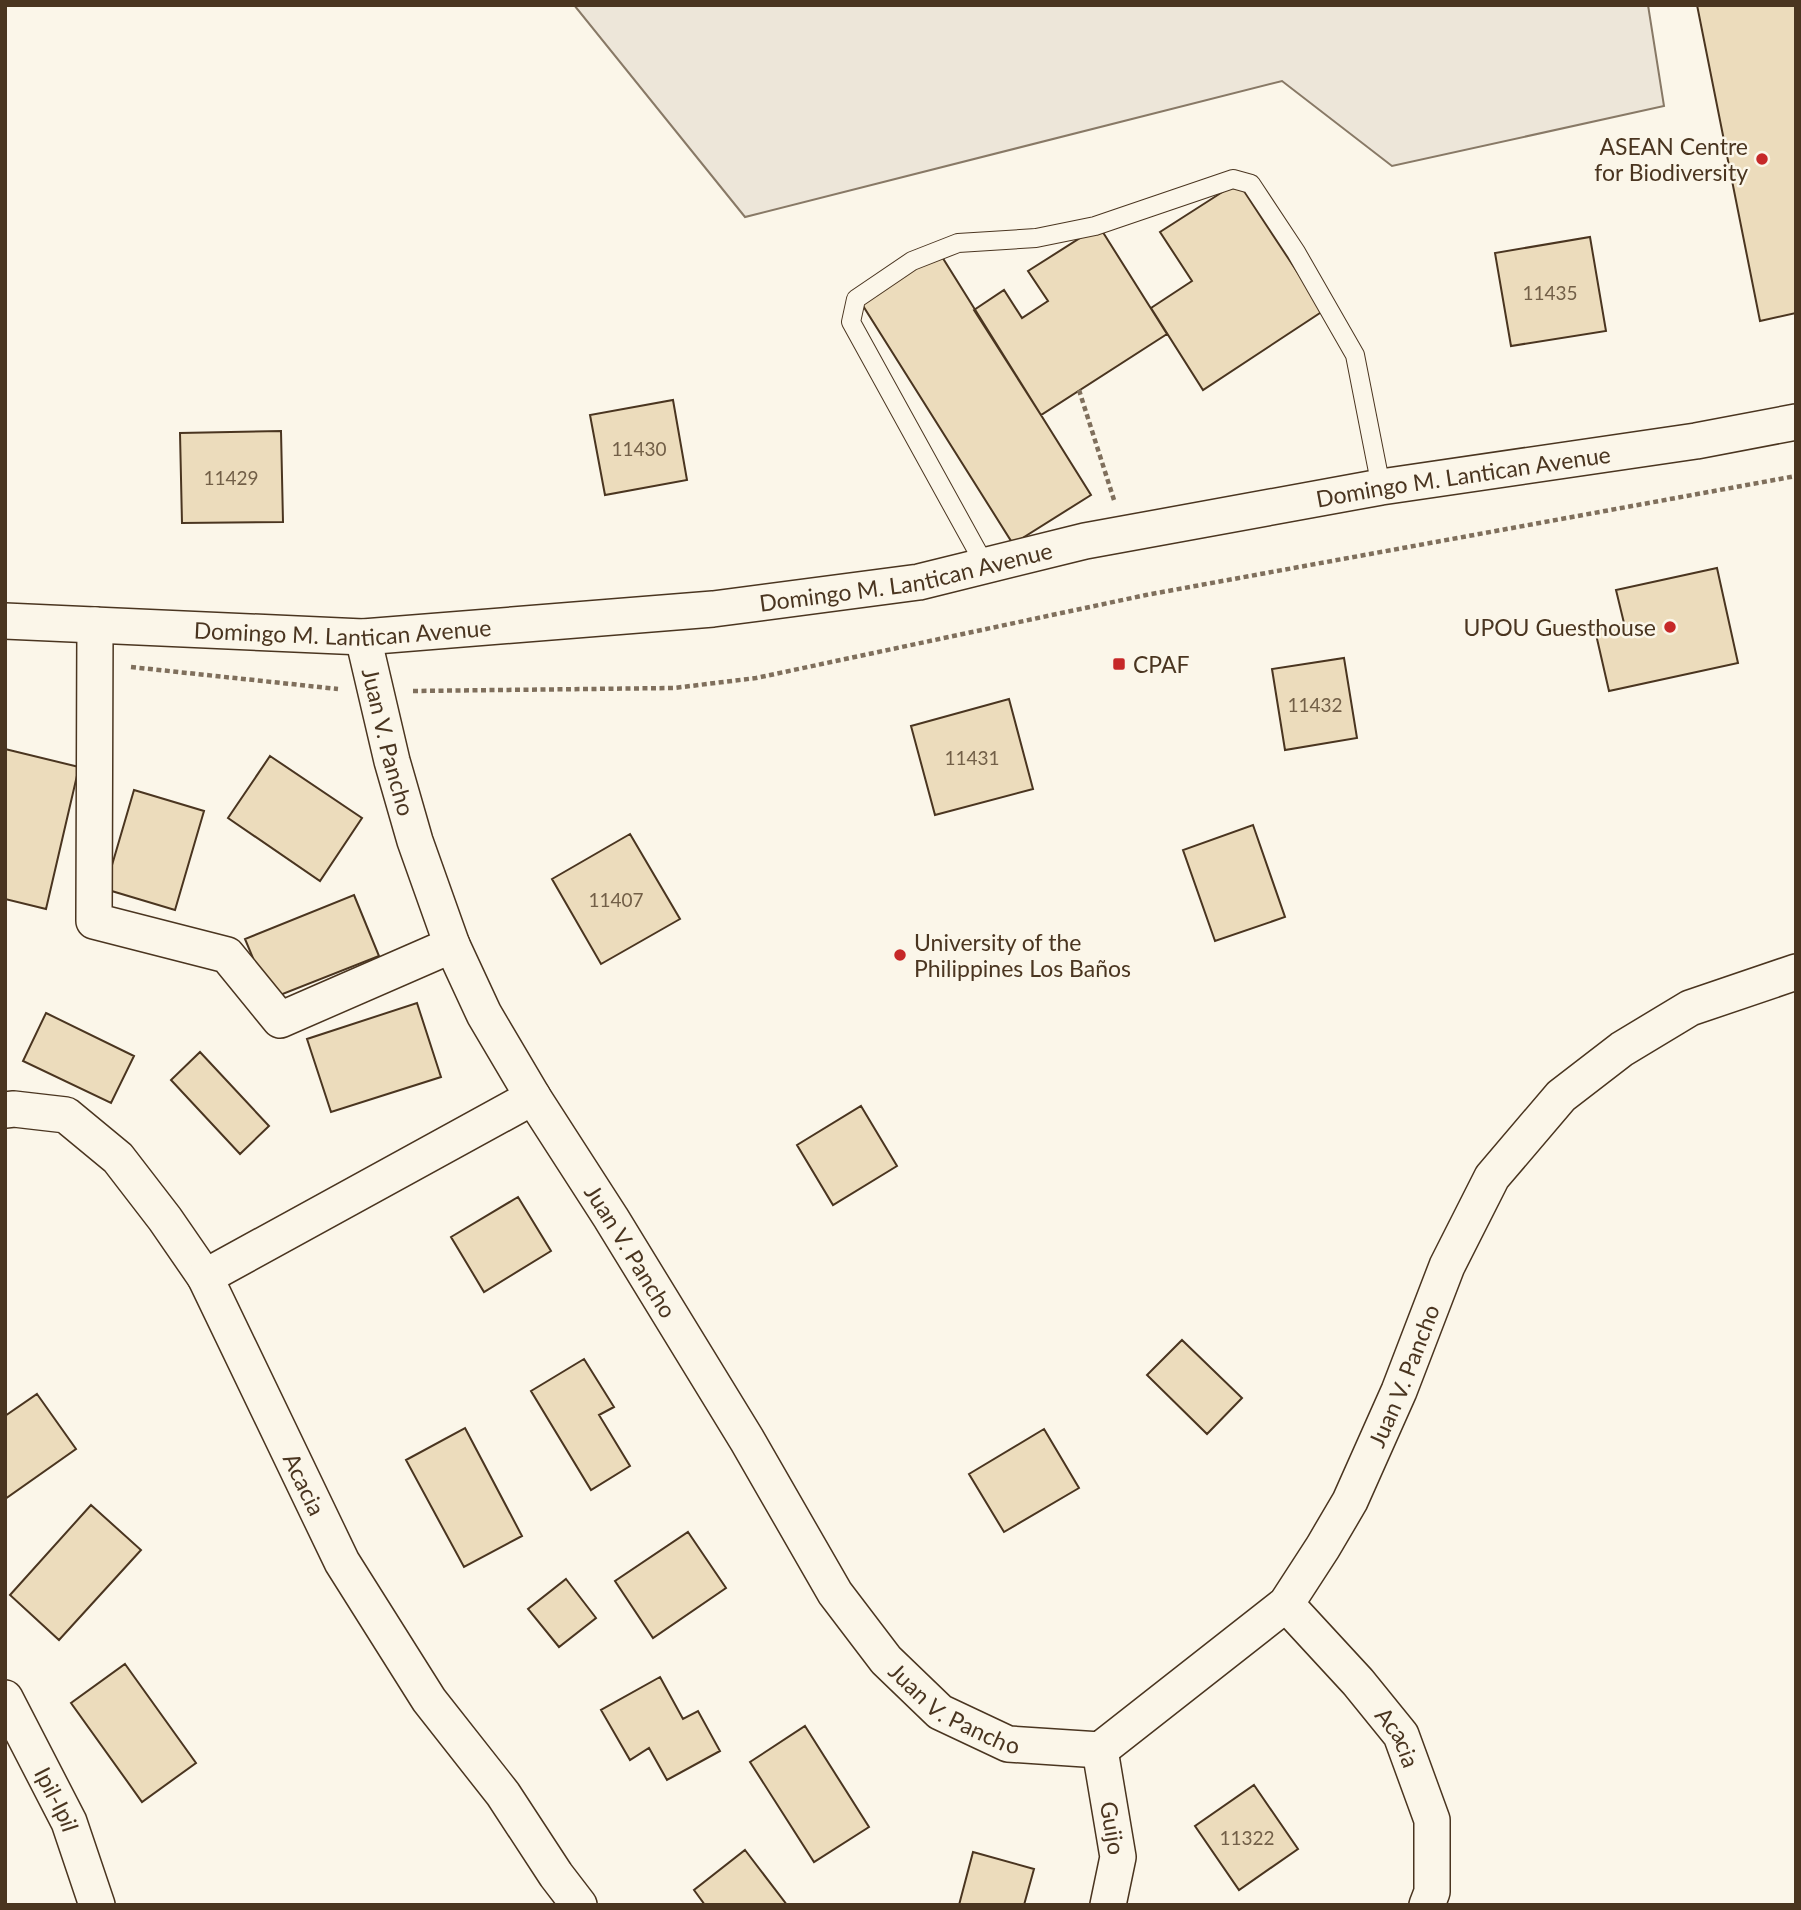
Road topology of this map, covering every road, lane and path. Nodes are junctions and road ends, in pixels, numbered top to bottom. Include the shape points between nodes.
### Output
1 (1079, 390) dead end
2 (1796, 422) edge
3 (1796, 476) edge
4 (1381, 487) junction
5 (1128, 535) junction
6 (986, 567) junction
7 (5, 621) edge
8 (95, 625) junction
9 (363, 636) junction
10 (96, 663) junction
11 (376, 691) junction
12 (452, 945) junction
13 (1796, 972) edge
14 (533, 1097) junction
15 (5, 1110) edge
16 (205, 1277) junction
17 (1286, 1604) junction
18 (5, 1698) edge
19 (1100, 1750) junction
20 (97, 1905) edge
21 (579, 1905) edge
22 (1108, 1905) edge
23 (1427, 1905) edge

1 - 5 path
2 - 4 street, Domingo M. Lantican Avenue
3 - 11 path via 1146,595 756,678 674,688
4 - 5 street, Domingo M. Lantican Avenue
4 - 6 lane via 1355,355 1251,184 1233,178 1096,226 1036,238 958,243 912,261 856,299 851,322
5 - 6 street, Domingo M. Lantican Avenue via 1085,541
6 - 9 street, Domingo M. Lantican Avenue via 919,582 713,609
7 - 8 street, Domingo M. Lantican Avenue
8 - 9 street, Domingo M. Lantican Avenue
8 - 10 street
9 - 11 street, Juan V. Pancho
10 - 11 path
10 - 12 street via 94,921 227,955 280,1020
11 - 12 street, Juan V. Pancho via 415,841
12 - 14 street, Juan V. Pancho via 484,1014
13 - 17 street, Juan V. Pancho via 1690,1008 1622,1049 1561,1096 1492,1177 1447,1266 1350,1501
14 - 16 street
14 - 19 street, Juan V. Pancho via 747,1440 835,1592 886,1660 940,1712 1008,1744
15 - 16 street, Acacia via 66,1115 118,1158
16 - 21 street, Acacia via 342,1562 429,1700 503,1794
17 - 19 street, Juan V. Pancho
17 - 23 street, Acacia via 1401,1735 1432,1820 1432,1892
18 - 20 street, Ipil-Ipil via 69,1822
19 - 22 street, Guijo via 1118,1857

